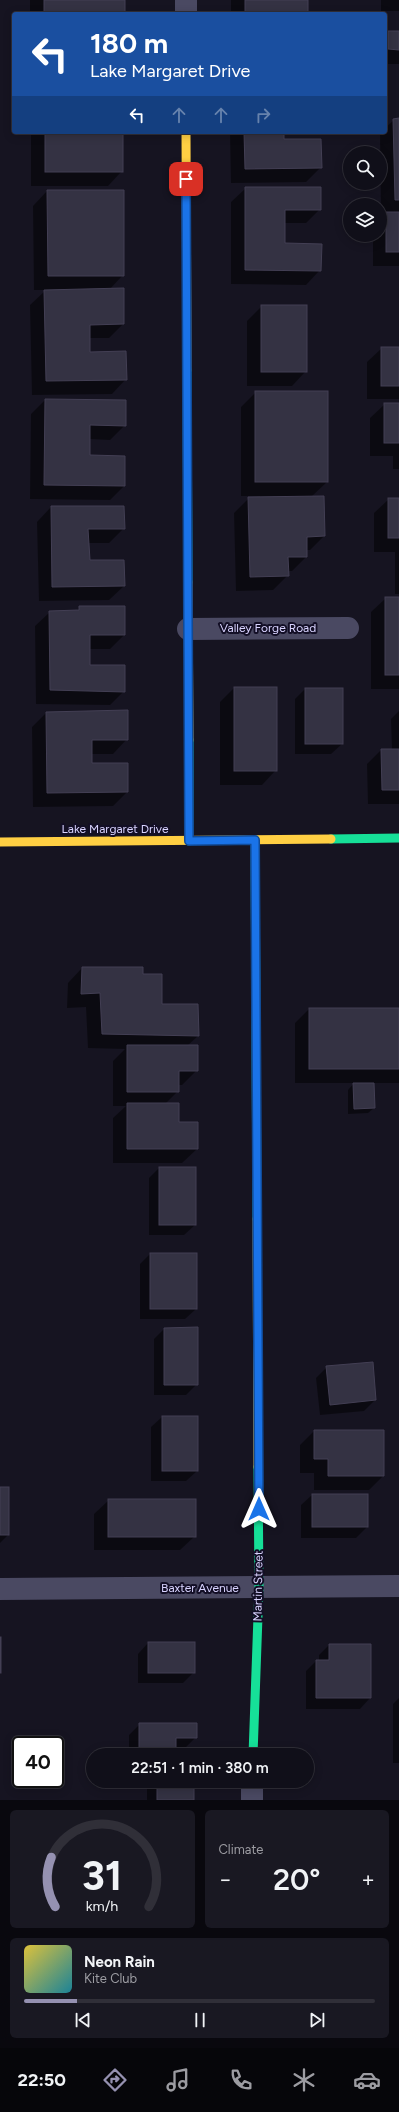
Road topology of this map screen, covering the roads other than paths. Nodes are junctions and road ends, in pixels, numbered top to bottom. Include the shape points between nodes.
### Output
1 (186, 0) edge
2 (186, 12) edge
3 (186, 134) edge
4 (348, 628) dead end
5 (188, 629) junction
6 (399, 838) edge
7 (255, 840) junction
8 (189, 841) junction
9 (0, 842) edge
10 (399, 1586) edge
11 (259, 1588) junction
12 (0, 1589) edge
13 (253, 1748) edge
14 (252, 1788) edge
15 (252, 1800) edge

1 - 2 street
3 - 5 street
4 - 5 street, Valley Forge Road
5 - 8 street
6 - 7 street, Lake Margaret Drive
7 - 8 street, Lake Margaret Drive
7 - 11 street, Martin Street
8 - 9 street, Lake Margaret Drive
10 - 11 street, Baxter Avenue
11 - 12 street, Baxter Avenue
11 - 13 street, Martin Street
14 - 15 street

